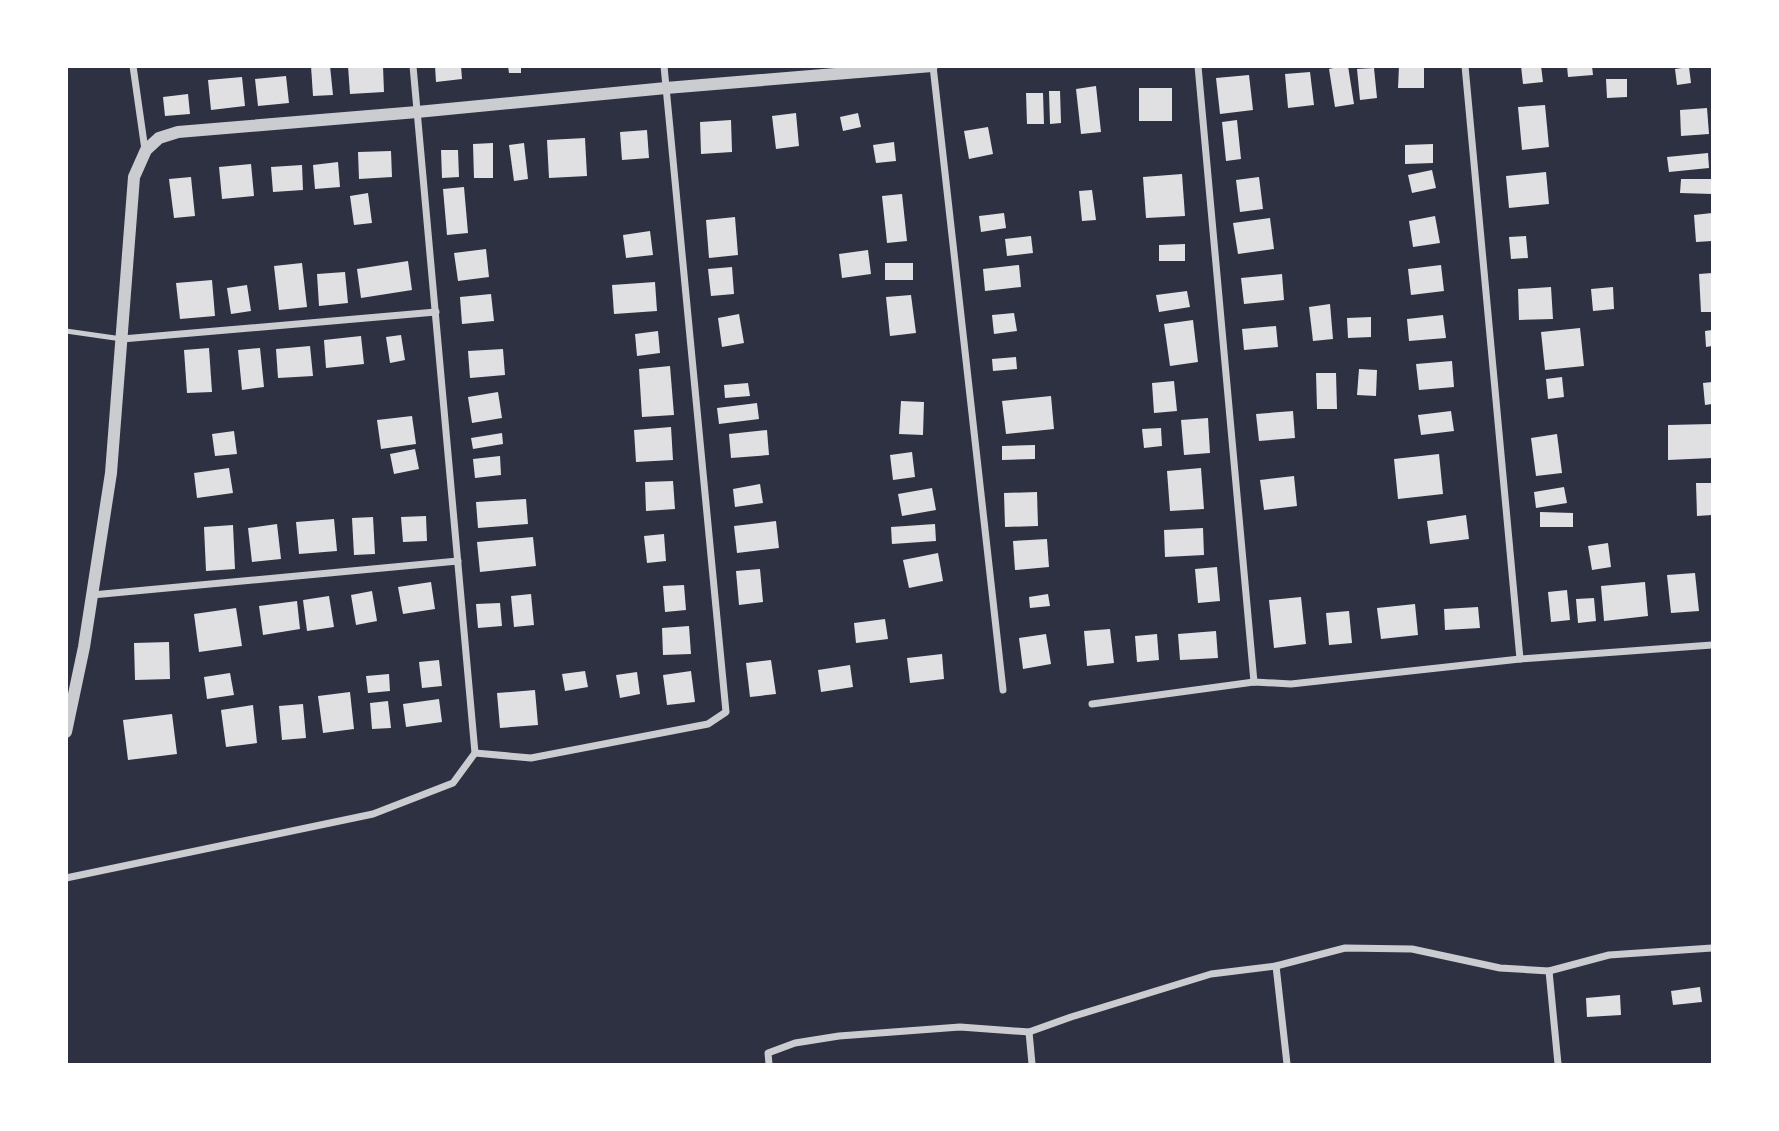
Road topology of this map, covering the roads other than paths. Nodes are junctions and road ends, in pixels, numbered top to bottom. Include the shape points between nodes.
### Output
1 (134, 66) edge
2 (413, 66) edge
3 (664, 66) edge
4 (932, 66) edge
5 (1198, 66) edge
6 (1465, 66) edge
7 (666, 88) junction
8 (417, 112) junction
9 (145, 150) junction
10 (436, 312) junction
11 (69, 331) edge
12 (122, 339) junction
13 (458, 561) junction
14 (92, 595) junction
15 (1713, 645) edge
16 (1520, 659) junction
17 (1254, 682) junction
18 (1003, 690) dead end
19 (1092, 704) dead end
20 (66, 732) edge
21 (475, 753) junction
22 (66, 878) edge
23 (1713, 948) edge
24 (1276, 966) junction
25 (1549, 971) junction
26 (1029, 1032) junction
27 (769, 1065) edge
28 (1032, 1065) edge
29 (1287, 1065) edge
30 (1558, 1065) edge

1 - 9 street
2 - 8 street
3 - 7 street
4 - 7 street
4 - 18 street
5 - 17 street
6 - 16 street
7 - 8 street
7 - 21 street via 726,712 708,724 531,758
8 - 9 street via 178,132 159,138
8 - 10 street
9 - 12 street via 134,177
10 - 12 street
10 - 13 street
11 - 12 lane
12 - 14 street via 111,473
13 - 14 street
13 - 21 street
14 - 20 street
15 - 16 street
16 - 17 street via 1291,684
17 - 19 street
21 - 22 street via 453,783 373,814
23 - 25 street via 1609,955
24 - 25 street via 1345,948 1412,949 1500,968
24 - 26 street via 1211,974
24 - 29 street
25 - 30 street
26 - 27 street via 960,1027 839,1036 795,1043 768,1054
26 - 28 street

